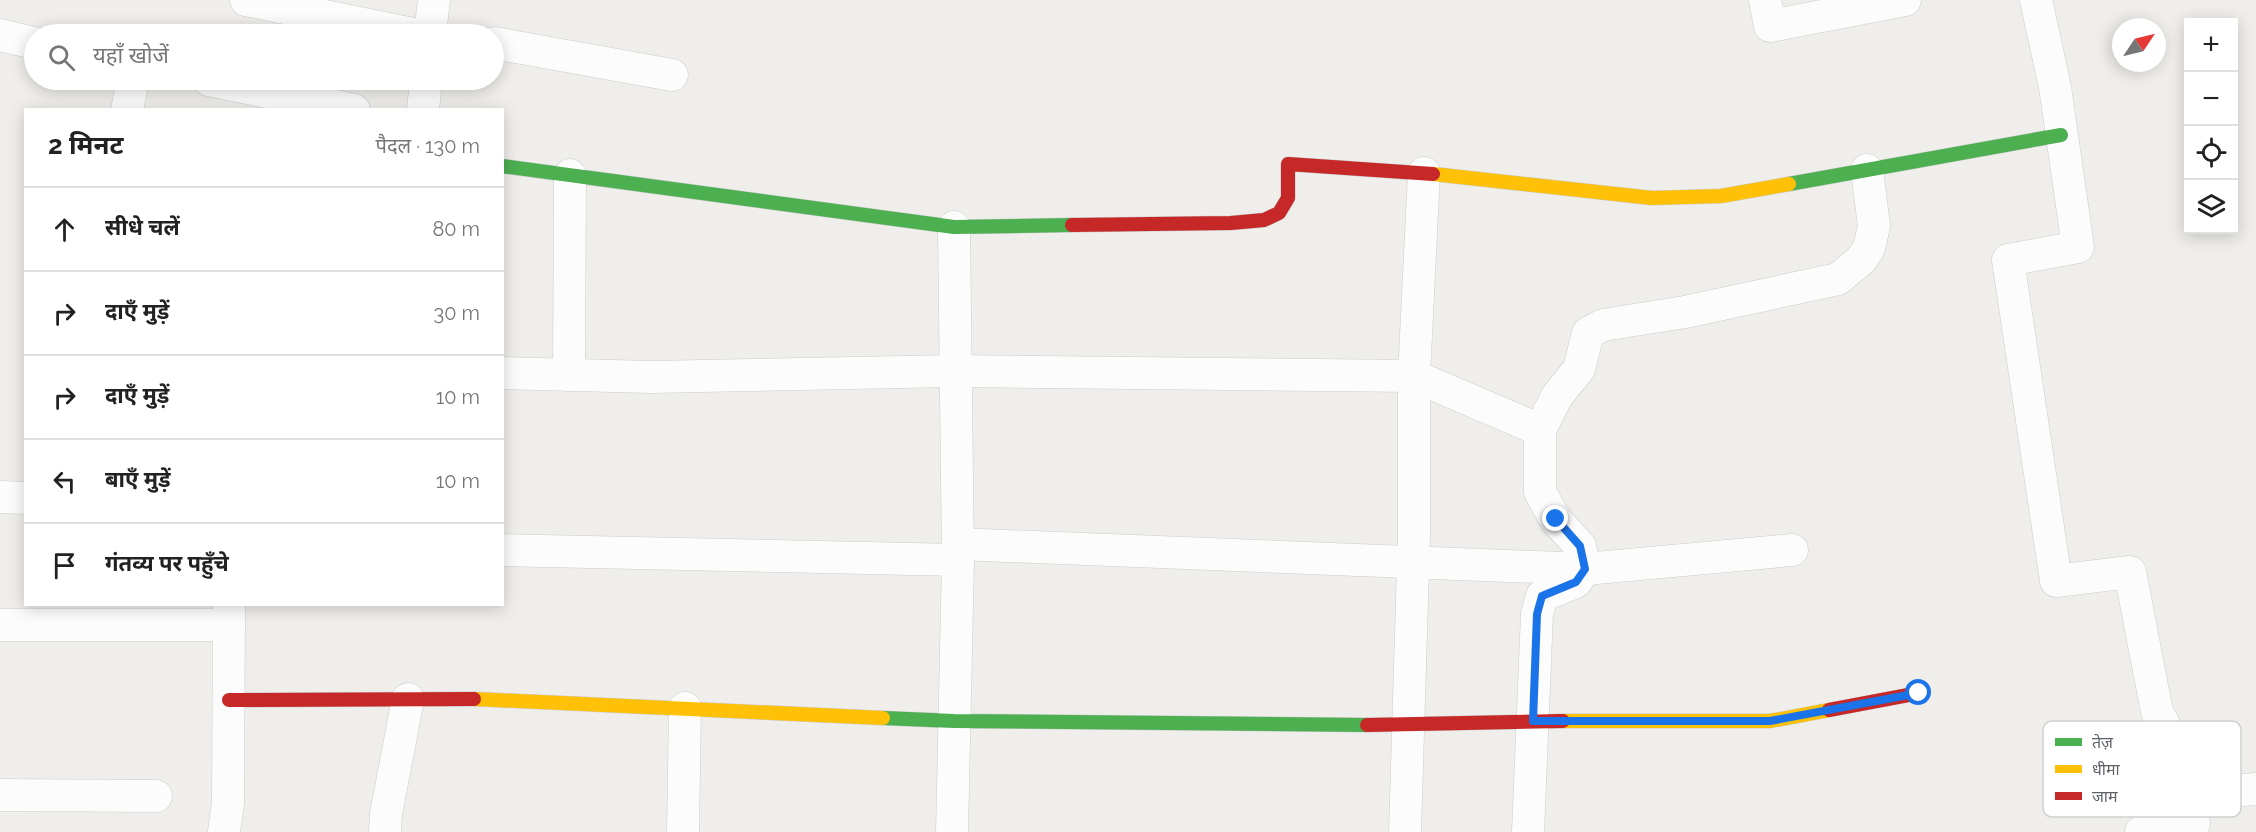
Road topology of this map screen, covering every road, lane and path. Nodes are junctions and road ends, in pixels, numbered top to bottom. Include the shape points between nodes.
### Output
1 (246, 0) edge
2 (1765, 0) edge
3 (1905, 0) edge
4 (2036, 0) edge
5 (418, 24) edge
6 (0, 36) edge
7 (24, 41) edge
8 (504, 45) edge
9 (672, 75) dead end
10 (131, 90) edge
11 (257, 90) edge
12 (425, 90) edge
13 (127, 108) edge
14 (344, 108) edge
15 (423, 108) edge
16 (2061, 135) junction
17 (504, 166) edge
18 (1867, 170) junction
19 (1424, 173) junction
20 (570, 175) junction
21 (954, 227) junction
22 (956, 371) junction
23 (504, 373) edge
24 (569, 375) junction
25 (1414, 376) junction
26 (1540, 430) junction
27 (0, 497) edge
28 (24, 498) edge
29 (504, 549) edge
30 (1792, 550) dead end
31 (958, 552) junction
32 (1413, 563) junction
33 (1585, 569) junction
34 (229, 615) edge
35 (0, 625) edge
36 (1919, 693) dead end
37 (408, 699) junction
38 (229, 700) junction
39 (684, 708) junction
40 (954, 721) junction
41 (1533, 721) junction
42 (2162, 721) edge
43 (1409, 725) junction
44 (2256, 789) edge
45 (2241, 790) edge
46 (0, 795) edge
47 (156, 796) dead end
48 (2193, 817) edge
49 (224, 832) edge
50 (385, 832) edge
51 (683, 832) edge
52 (952, 832) edge
53 (1405, 832) edge
54 (1528, 832) edge
55 (2140, 832) edge

1 - 5 street
2 - 3 street via 1770,26
4 - 16 street
6 - 7 street
8 - 9 street
10 - 13 street
11 - 14 street
12 - 15 street
16 - 18 street
16 - 42 street via 2078,247 2008,260 2056,581 2130,572
17 - 20 street
18 - 19 street via 1721,196 1652,198
18 - 26 street via 1874,226 1869,249 1838,279 1603,325 1588,333 1579,369 1557,396
19 - 21 street via 1288,164 1288,198 1281,211 1267,221
19 - 25 street
20 - 21 street
20 - 24 street
21 - 22 street
22 - 24 street
22 - 25 street
22 - 31 street
23 - 24 street
25 - 26 street
25 - 32 street
26 - 33 street via 1540,492 1556,519 1580,546
27 - 28 street
29 - 31 street
30 - 33 street
31 - 32 street
31 - 40 street
32 - 33 street
32 - 43 street
33 - 41 street via 1576,582 1542,596 1537,614
34 - 35 street
34 - 38 street
36 - 41 street via 1770,721
37 - 38 street
37 - 39 street
37 - 50 street
38 - 49 street
39 - 40 street
39 - 51 street
40 - 43 street
40 - 52 street
41 - 43 street
41 - 54 street
43 - 53 street
44 - 45 street
46 - 47 street
48 - 55 street via 2194,823

